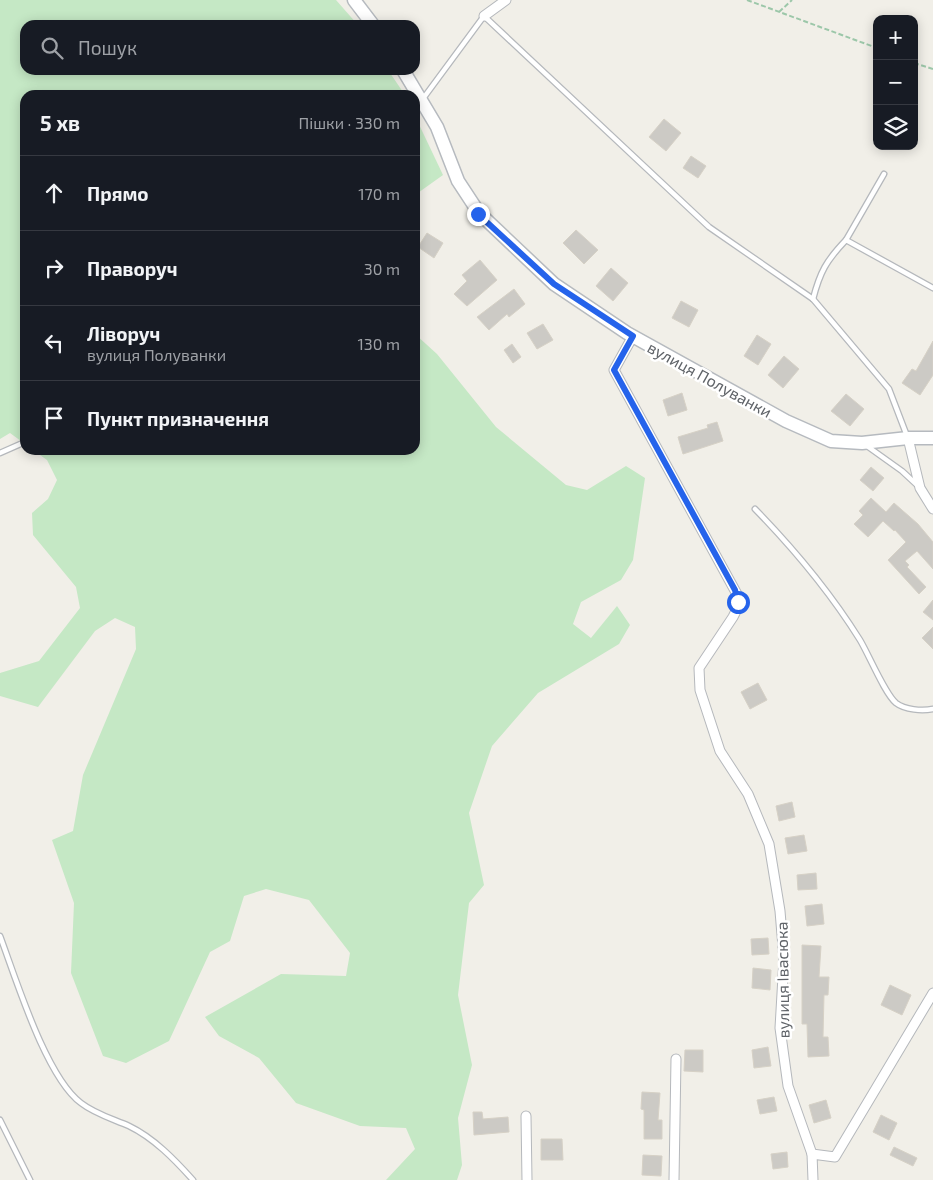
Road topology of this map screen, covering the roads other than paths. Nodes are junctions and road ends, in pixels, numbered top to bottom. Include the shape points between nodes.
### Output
1 (354, 0) edge
2 (506, 0) edge
3 (484, 16) junction
4 (369, 20) edge
5 (406, 75) edge
6 (415, 90) edge
7 (421, 101) joint
8 (884, 174) dead end
9 (846, 240) junction
10 (933, 288) edge
11 (813, 299) junction
12 (633, 336) junction
13 (908, 438) junction
14 (933, 438) edge
15 (862, 443) junction
16 (20, 444) edge
17 (0, 453) edge
18 (920, 488) junction
19 (755, 509) dead end
20 (933, 509) edge
21 (933, 709) edge
22 (0, 936) edge
23 (933, 992) edge
24 (676, 1059) dead end
25 (526, 1116) dead end
26 (0, 1120) edge
27 (812, 1154) junction
28 (30, 1180) edge
29 (193, 1180) edge
30 (527, 1180) edge
31 (674, 1180) edge
32 (813, 1180) edge

1 - 4 street
2 - 3 street
3 - 7 lane
3 - 11 lane via 709,227
5 - 6 street, вулиця Полуванки
7 - 12 street, вулиця Полуванки via 437,127 458,182 478,214 554,284
8 - 9 lane
9 - 10 lane
9 - 11 lane via 828,258
11 - 13 lane via 889,388
12 - 15 street, вулиця Полуванки via 786,421 831,441
12 - 27 street, вулиця Івасюка via 614,370 738,596 733,617 699,668 700,690 720,751 748,794 769,844 784,960 780,1028 788,1086
13 - 14 street, вулиця Полуванки
13 - 15 street, вулиця Полуванки
13 - 18 street
15 - 18 lane
16 - 17 lane
18 - 20 street
19 - 21 lane via 789,545 831,599 859,639 892,698 901,706
22 - 29 lane via 49,1060 66,1088 81,1103 131,1127 171,1156
23 - 27 street via 835,1157
24 - 31 street
25 - 30 street
26 - 28 lane
27 - 32 street, вулиця Івасюка

